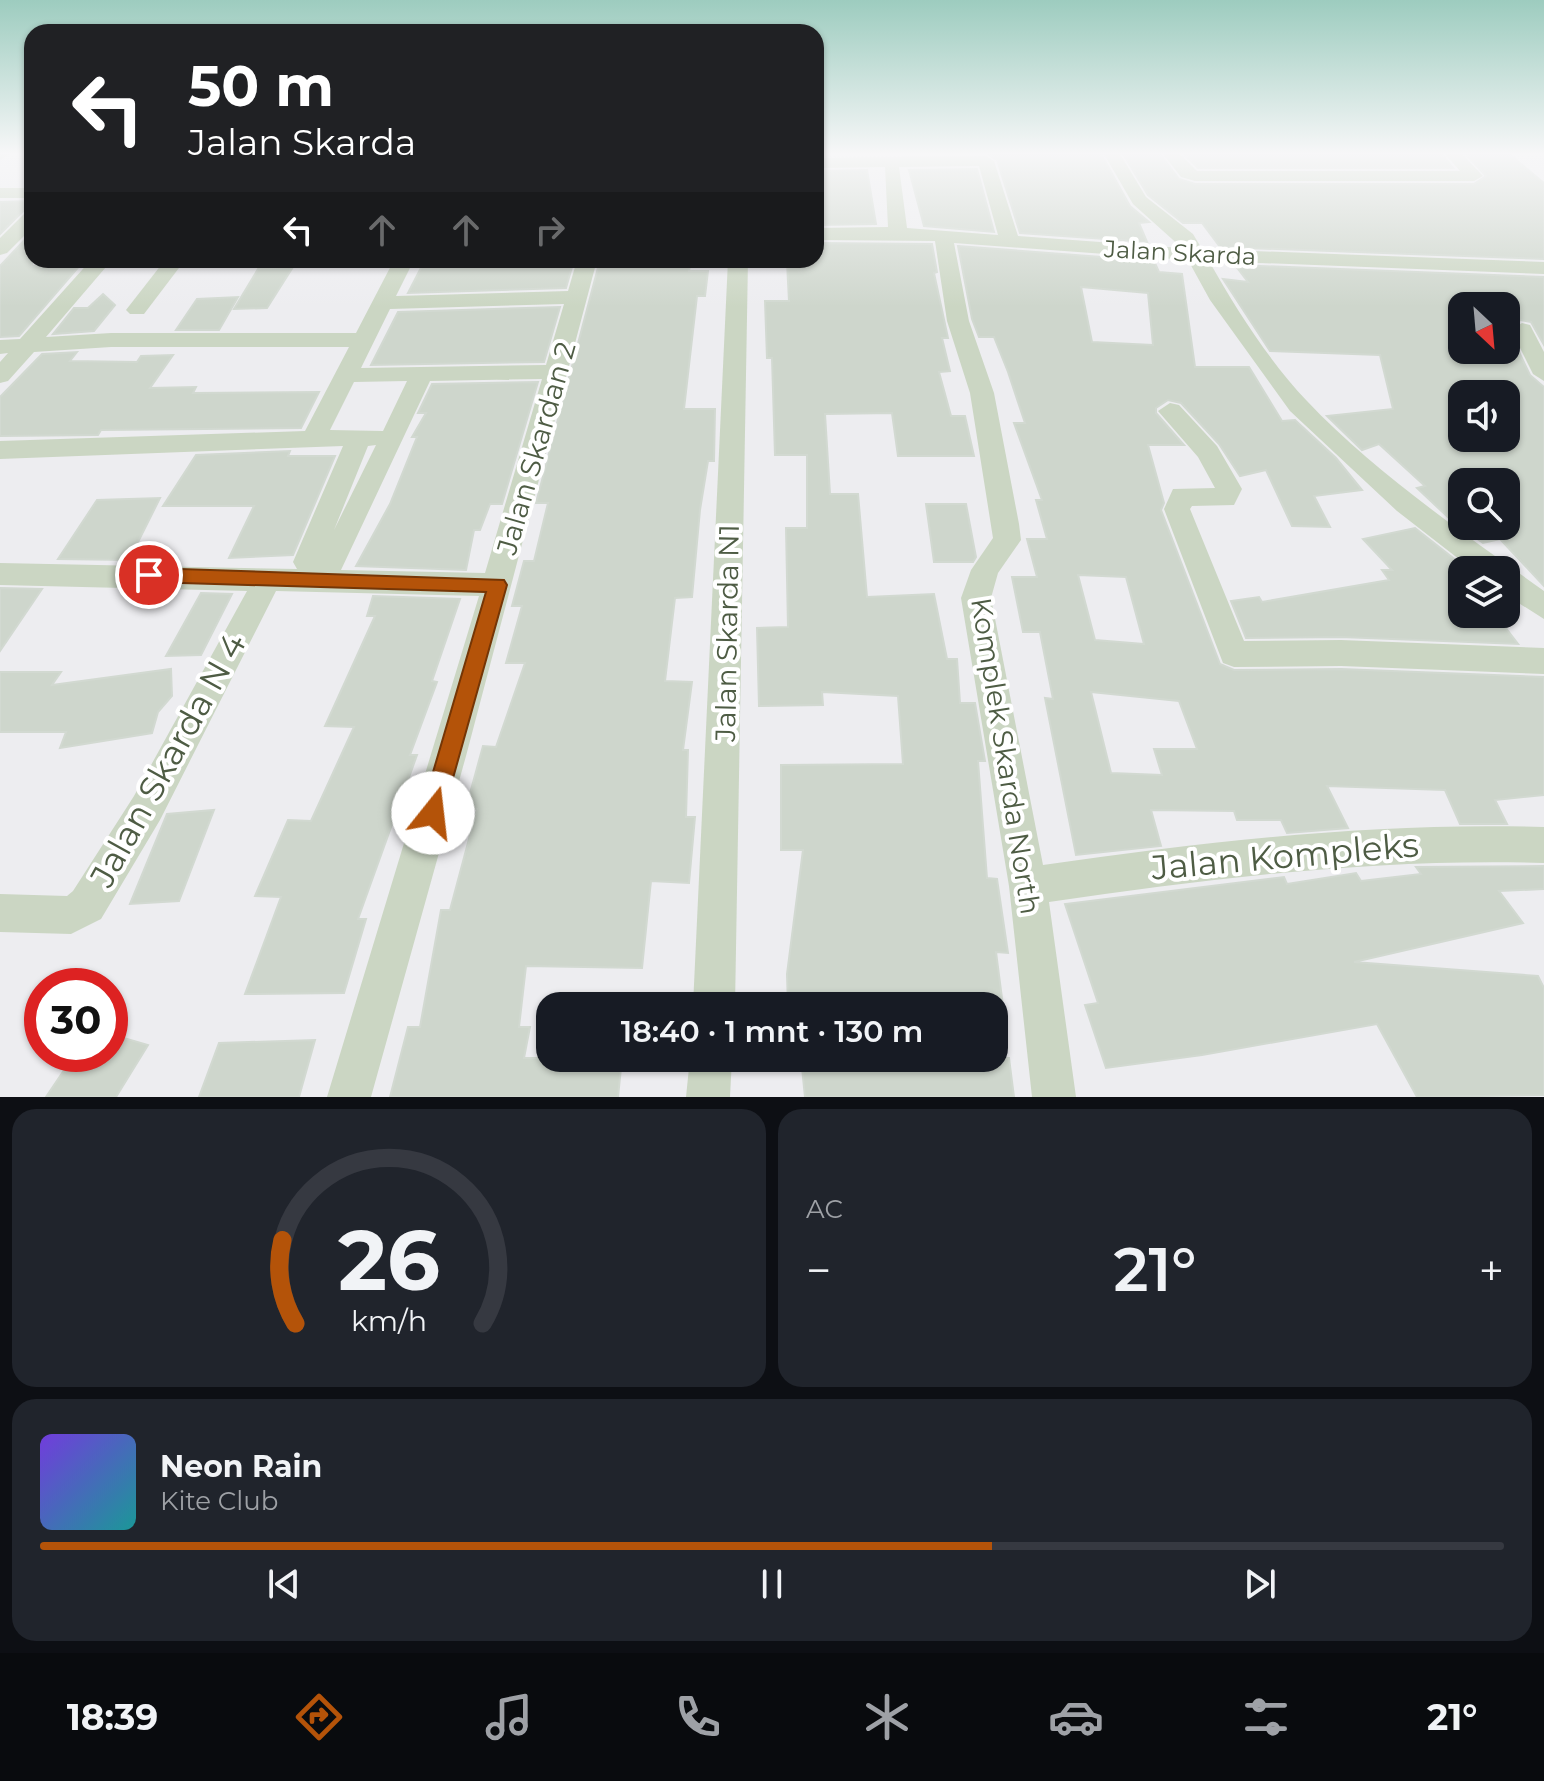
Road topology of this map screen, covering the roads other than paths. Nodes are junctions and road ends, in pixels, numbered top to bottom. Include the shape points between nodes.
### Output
1 (895, 205) edge
2 (999, 205) edge
3 (1145, 205) edge
4 (24, 225) edge
5 (898, 233) junction
6 (824, 234) edge
7 (944, 238) junction
8 (1010, 242) junction
9 (0, 249) edge
10 (1198, 255) junction
11 (95, 268) edge
12 (169, 268) edge
13 (400, 268) edge
14 (585, 268) edge
15 (738, 268) edge
16 (1544, 268) edge
17 (579, 297) junction
18 (384, 303) junction
19 (137, 310) dead end
20 (1522, 330) dead end
21 (364, 340) junction
22 (27, 345) junction
23 (0, 347) edge
24 (555, 372) junction
25 (422, 374) junction
26 (1544, 374) edge
27 (348, 375) junction
28 (0, 376) edge
29 (1170, 411) dead end
30 (393, 436) junction
31 (359, 437) junction
32 (314, 438) junction
33 (0, 450) edge
34 (365, 495) junction
35 (334, 496) junction
36 (1475, 556) edge
37 (0, 574) edge
38 (268, 578) junction
39 (497, 585) junction
40 (1520, 589) edge
41 (1544, 607) edge
42 (1544, 661) edge
43 (1544, 845) edge
44 (1028, 886) junction
45 (0, 913) edge
46 (714, 992) edge
47 (710, 1072) edge
48 (349, 1097) edge
49 (708, 1097) edge
50 (1054, 1097) edge

1 - 5 street
2 - 8 street
3 - 10 street via 1186,238
4 - 9 street
5 - 6 street, Jalan Skarda
5 - 7 street, Jalan Skarda
7 - 8 street, Jalan Skarda
7 - 44 street, Komplek Skarda North via 958,321 982,393 1005,524 1007,540 985,570 976,598
8 - 10 street, Jalan Skarda
10 - 16 street, Jalan Skarda
10 - 36 street via 1220,300 1298,406 1406,504
11 - 22 street
12 - 19 street
13 - 18 street
14 - 17 street, Jalan Skardan 2
15 - 46 street, Jalan Skarda N1
17 - 18 street
17 - 24 street, Jalan Skardan 2
18 - 21 street
20 - 26 street
21 - 22 street
21 - 27 street
22 - 23 street
22 - 28 street
24 - 25 street
24 - 39 street, Jalan Skardan 2
25 - 27 street
25 - 30 street
27 - 32 street
29 - 42 street via 1208,452 1229,489 1225,498 1182,496 1177,509 1234,654
30 - 31 street
30 - 34 street
31 - 32 street
31 - 35 street
32 - 33 street
34 - 35 street
34 - 35 street via 332,564 311,565 307,562
37 - 38 street
38 - 39 street
38 - 45 street, Jalan Skarda N 4 via 147,808 87,905 71,915
39 - 48 street, Jalan Skardan 2
40 - 41 street
43 - 44 street, Jalan Kompleks via 1464,841 1337,846
44 - 50 street, Komplek Skarda North
47 - 49 street

